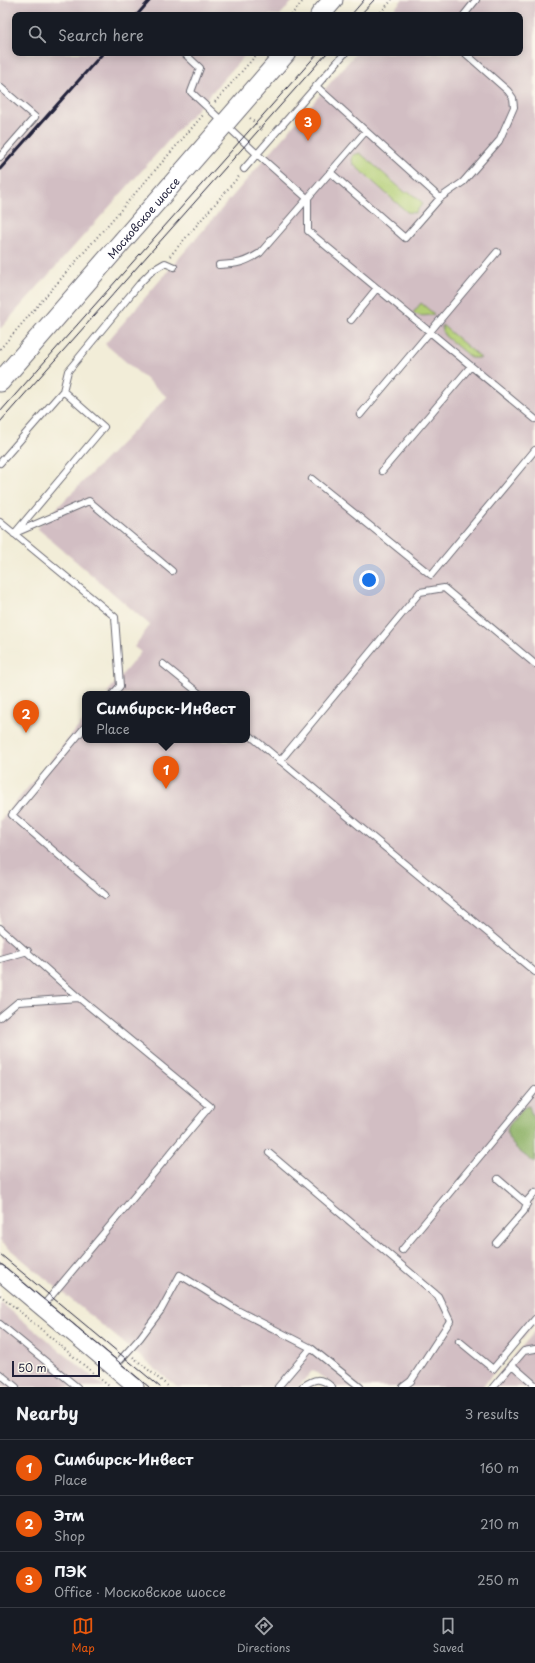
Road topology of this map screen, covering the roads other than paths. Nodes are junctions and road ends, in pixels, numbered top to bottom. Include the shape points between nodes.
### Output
1 (333, 0) edge
2 (476, 0) edge
3 (323, 12) edge
4 (466, 12) edge
5 (187, 56) edge
6 (283, 56) edge
7 (342, 56) edge
8 (468, 56) edge
9 (316, 86) junction
10 (0, 87) edge
11 (224, 124) junction
12 (366, 132) junction
13 (257, 154) junction
14 (0, 157) edge
15 (244, 169) road end
16 (330, 172) junction
17 (440, 198) junction
18 (308, 199) junction
19 (497, 252) dead end
20 (219, 265) dead end
21 (174, 267) dead end
22 (377, 288) junction
23 (351, 320) dead end
24 (430, 332) junction
25 (471, 366) junction
26 (0, 382) edge
27 (63, 391) junction
28 (360, 415) dead end
29 (535, 419) edge
30 (535, 450) edge
31 (0, 463) edge
32 (382, 471) dead end
33 (312, 479) dead end
34 (0, 522) edge
35 (14, 534) junction
36 (172, 571) dead end
37 (163, 664) dead end
38 (535, 664) edge
39 (116, 691) edge
40 (196, 691) edge
41 (82, 731) edge
42 (250, 736) edge
43 (280, 761) junction
44 (105, 895) dead end
45 (0, 928) edge
46 (28, 951) junction
47 (0, 959) edge
48 (535, 972) edge
49 (79, 998) junction
50 (0, 1017) edge
51 (535, 1090) edge
52 (269, 1153) dead end
53 (498, 1179) dead end
54 (535, 1192) edge
55 (527, 1204) junction
56 (496, 1243) dead end
57 (402, 1250) dead end
58 (0, 1274) edge
59 (42, 1308) junction
60 (535, 1319) edge
61 (0, 1324) edge
62 (459, 1341) dead end
63 (310, 1348) junction
64 (535, 1349) edge
65 (512, 1365) junction
66 (113, 1368) junction
67 (0, 1374) edge
68 (535, 1385) edge
69 (16, 1387) edge
70 (77, 1387) edge
71 (136, 1387) edge
72 (278, 1387) edge
73 (302, 1387) edge
74 (332, 1387) edge
75 (360, 1387) edge
76 (403, 1387) edge
77 (493, 1387) edge

1 - 3 main road
2 - 4 lane
5 - 11 lane via 200,68 191,92
6 - 11 main road, Московское шоссе
7 - 9 lane
8 - 17 lane via 508,92 514,107 499,141 463,182
9 - 12 lane
9 - 13 lane
10 - 14 lane via 35,117
11 - 13 lane
11 - 26 main road, Московское шоссе
12 - 16 lane
12 - 17 lane
13 - 15 lane
13 - 18 lane
16 - 17 lane via 405,238
16 - 18 lane
18 - 20 lane via 260,253 243,263
18 - 22 lane via 308,231
19 - 24 lane
21 - 27 lane via 165,263 153,270 142,282 68,371
22 - 23 lane
22 - 24 lane
24 - 25 lane
24 - 28 lane
25 - 29 lane
25 - 32 lane
27 - 31 lane
27 - 35 lane via 104,427
30 - 33 lane via 431,576
34 - 35 lane
35 - 36 lane via 89,501
35 - 39 lane via 115,617 120,686
37 - 40 lane
38 - 43 lane via 444,588 420,592
41 - 44 lane via 12,815
42 - 43 lane
43 - 48 lane
45 - 46 lane
46 - 47 lane
46 - 49 lane
49 - 50 lane via 18,1002
49 - 59 lane via 210,1106
51 - 57 lane
52 - 76 lane via 438,1296 450,1321 410,1381
53 - 55 lane
54 - 55 lane
55 - 56 lane via 524,1211
58 - 59 street
59 - 66 street
60 - 62 lane via 493,1369
61 - 70 lane
63 - 66 lane via 237,1310 180,1275 161,1310
63 - 72 lane
63 - 75 lane
64 - 65 lane via 524,1351
65 - 68 lane
65 - 77 lane
66 - 71 street
67 - 69 lane
73 - 74 lane via 316,1380 324,1380

